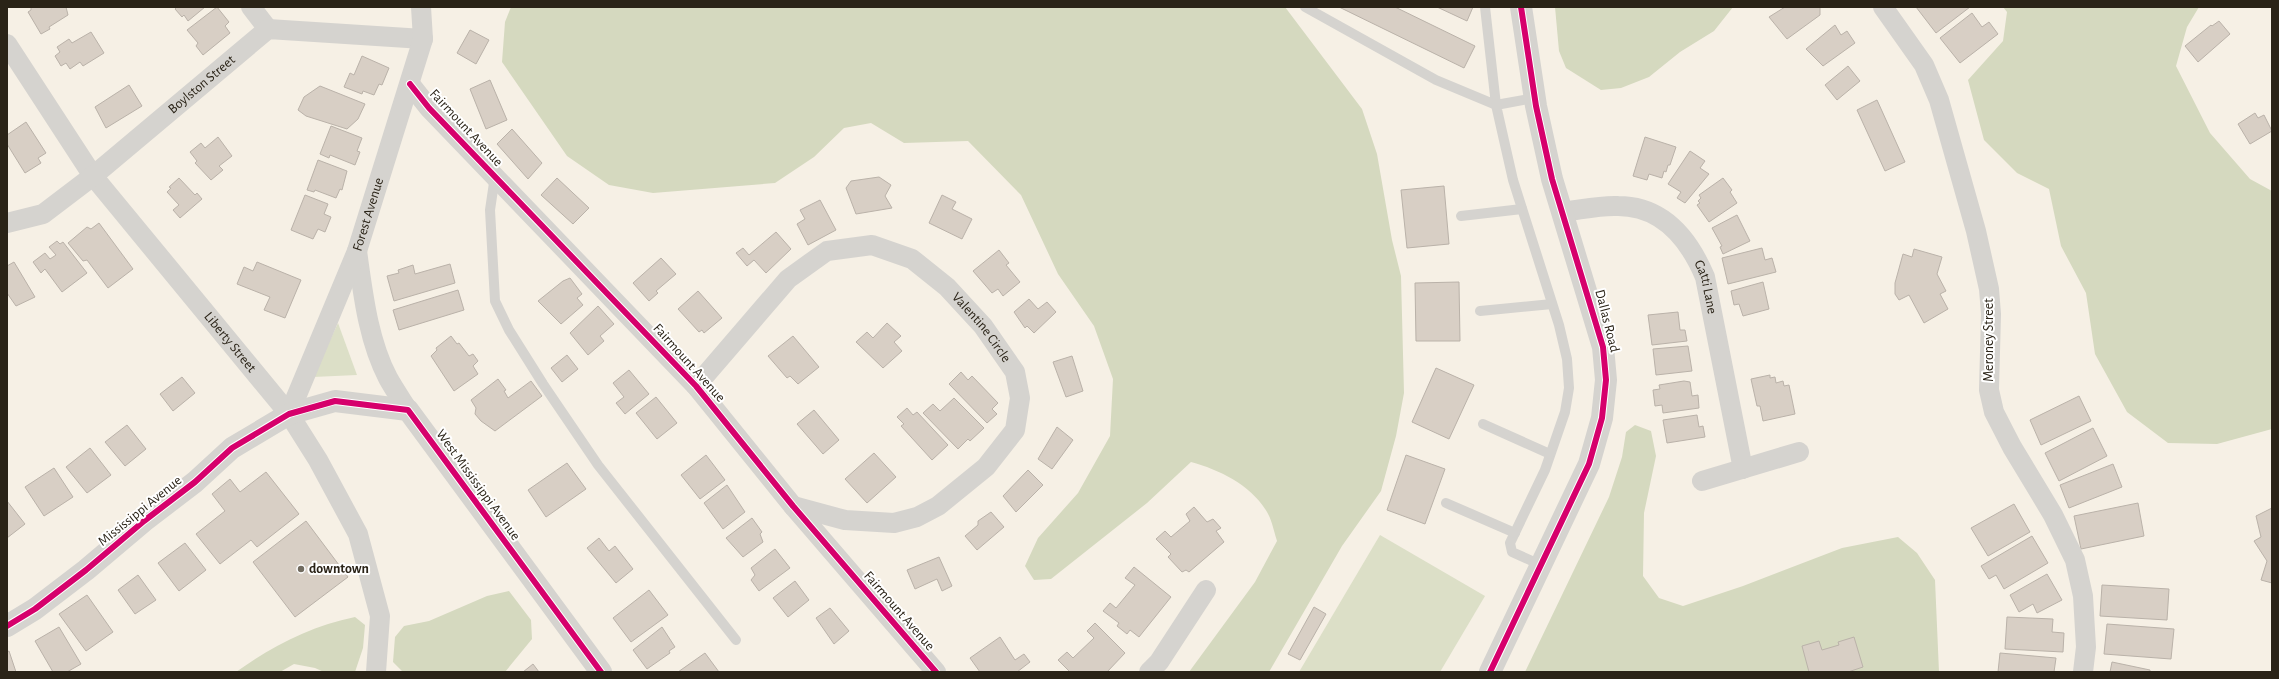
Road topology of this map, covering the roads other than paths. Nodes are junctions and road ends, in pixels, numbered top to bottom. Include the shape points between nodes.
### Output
1 (251, 7) edge
2 (421, 7) edge
3 (1305, 7) edge
4 (1485, 7) edge
5 (1522, 7) edge
6 (1883, 7) edge
7 (268, 29) junction
8 (423, 39) junction
9 (7, 44) edge
10 (410, 84) junction
11 (1534, 98) junction
12 (1496, 105) junction
13 (93, 176) junction
14 (495, 176) junction
15 (1522, 209) junction
16 (1562, 212) junction
17 (1461, 216) dead end
18 (7, 223) edge
19 (357, 251) junction
20 (1552, 304) junction
21 (1480, 311) dead end
22 (696, 386) junction
23 (408, 410) junction
24 (289, 414) junction
25 (1483, 424) dead end
26 (1799, 452) dead end
27 (1550, 454) junction
28 (1743, 468) junction
29 (1702, 481) dead end
30 (1446, 503) dead end
31 (793, 506) junction
32 (1514, 533) junction
33 (1541, 565) junction
34 (1206, 590) dead end
35 (7, 626) edge
36 (736, 640) dead end
37 (376, 672) edge
38 (601, 672) edge
39 (936, 672) edge
40 (1149, 672) edge
41 (1490, 672) edge
42 (2083, 672) edge

1 - 7 street
2 - 8 street, Forest Avenue
3 - 12 lane via 1436,80
4 - 12 lane
5 - 11 street, Dallas Road
6 - 42 street, Meroney Street via 1924,65 1938,100 1976,231 1989,289 1989,390 1994,412 2075,560 2083,596 2086,648
7 - 8 street
7 - 13 street, Boylston Street
8 - 10 street, Forest Avenue
9 - 13 street, Liberty Street
10 - 14 street, Fairmount Avenue via 429,108
10 - 19 street, Forest Avenue
11 - 12 lane
11 - 16 street, Dallas Road
12 - 15 lane
13 - 18 street, Boylston Street via 43,214
13 - 24 street, Liberty Street
14 - 22 street, Fairmount Avenue
14 - 36 lane via 490,210 495,301 509,330 598,465
15 - 17 lane
15 - 20 lane
16 - 28 street, Gatti Lane via 1618,206 1646,210 1665,220 1685,240 1705,277
16 - 33 street, Dallas Road via 1603,347 1606,380 1602,418 1589,464
19 - 23 street, West Mississippi Avenue via 364,302 372,334 388,378
19 - 24 street, Forest Avenue
20 - 21 lane
20 - 27 lane via 1567,359 1569,388 1565,412
22 - 31 street, Fairmount Avenue
22 - 31 street, Valentine Circle via 788,279 827,251 872,245 912,259 947,287 983,326 1015,372 1020,398 1015,430 986,467 938,506 917,517 894,523 845,520
23 - 24 street via 335,401
23 - 38 street, West Mississippi Avenue
24 - 35 street, Mississippi Avenue via 232,448 195,482 86,570 35,609
24 - 37 street, Liberty Street via 318,460 358,534 380,616
25 - 27 lane
26 - 28 street
27 - 32 lane
28 - 29 street
30 - 32 lane
31 - 39 street, Fairmount Avenue
32 - 33 lane via 1510,543 1512,552
33 - 41 street, Dallas Road
34 - 40 street via 1159,662

